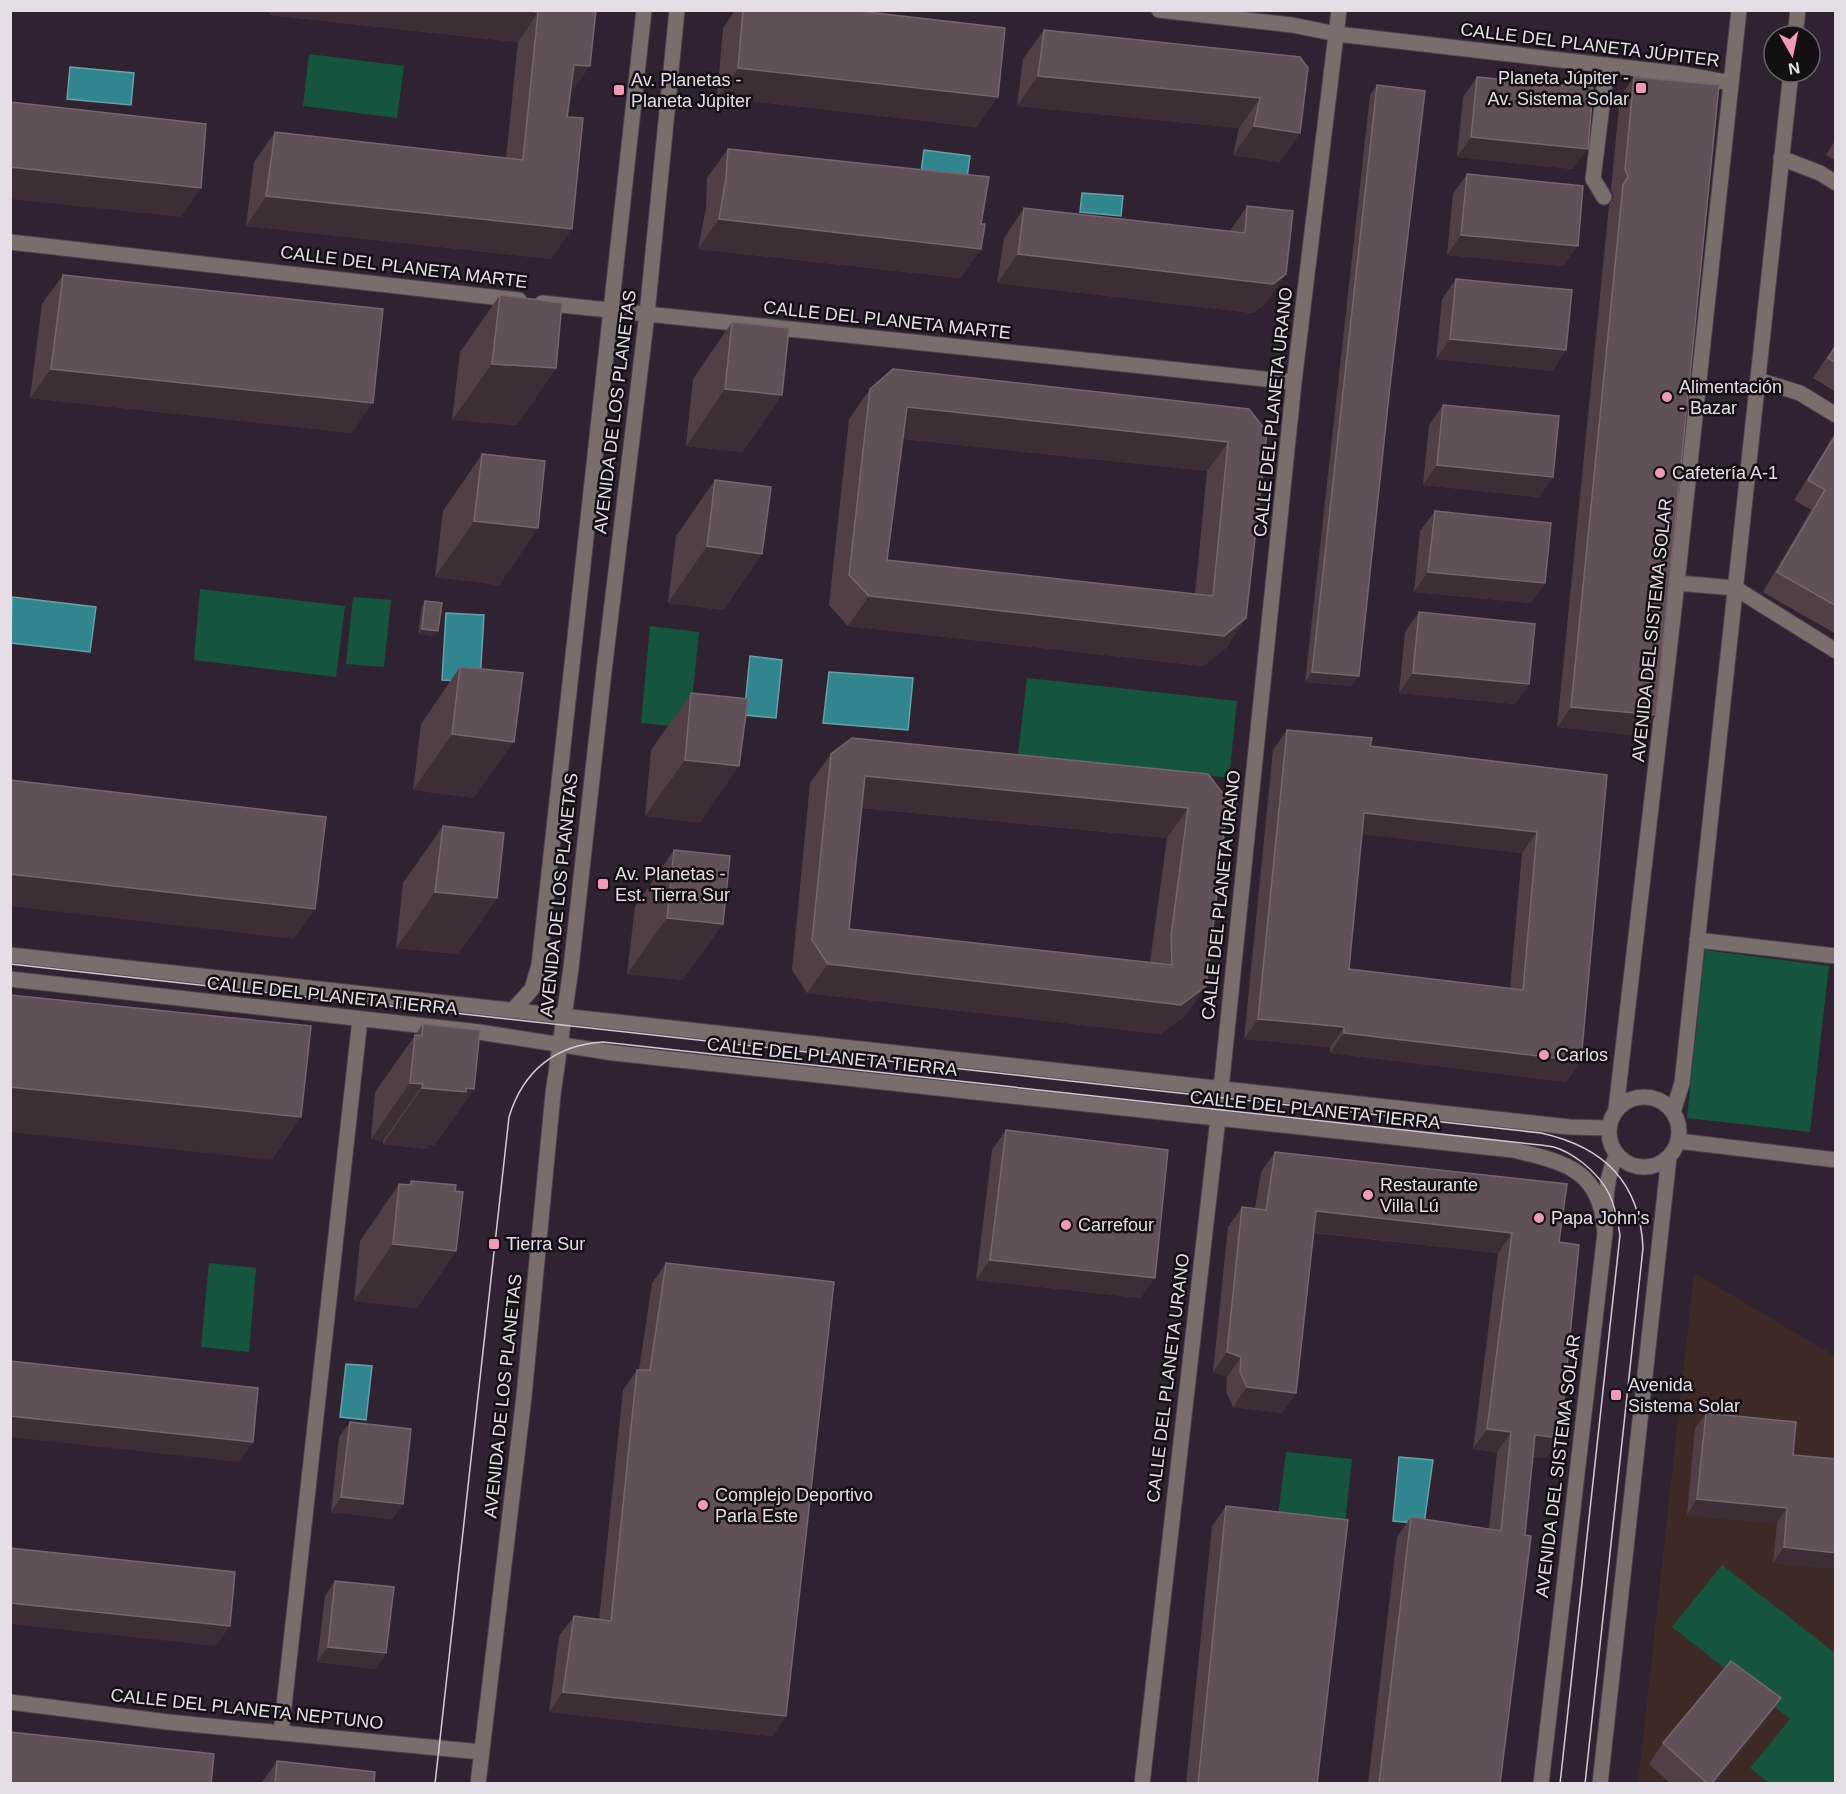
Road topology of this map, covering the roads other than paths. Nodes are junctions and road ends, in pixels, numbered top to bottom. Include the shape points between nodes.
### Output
1 (644, 10) edge
2 (677, 10) edge
3 (1159, 10) edge
4 (1339, 10) edge
5 (1739, 10) edge
6 (1337, 34) junction
7 (1607, 65) junction
8 (1731, 83) junction
9 (1790, 84) edge
10 (1781, 159) junction
11 (1836, 183) edge
12 (1604, 197) dead end
13 (10, 242) edge
14 (611, 310) junction
15 (647, 314) junction
16 (1758, 380) junction
17 (1294, 382) junction
18 (1836, 415) edge
19 (1677, 583) junction
20 (1735, 588) junction
21 (1836, 651) edge
22 (1697, 940) junction
23 (10, 955) edge
24 (1836, 956) edge
25 (10, 979) edge
26 (513, 1010) junction
27 (565, 1016) junction
28 (360, 1019) junction
29 (561, 1045) junction
30 (1221, 1088) junction
31 (1616, 1109) junction
32 (1673, 1112) junction
33 (1218, 1118) junction
34 (1608, 1128) junction
35 (1678, 1141) junction
36 (1617, 1155) junction
37 (1669, 1157) junction
38 (1836, 1160) edge
39 (1605, 1233) junction
40 (10, 1702) edge
41 (281, 1733) junction
42 (481, 1752) junction
43 (478, 1784) edge
44 (1142, 1784) edge
45 (1541, 1784) edge
46 (1600, 1784) edge

1 - 14 street, AVENIDA DE LOS PLANETAS
2 - 15 street, AVENIDA DE LOS PLANETAS
3 - 6 street, CALLE DEL PLANETA JÚPITER
4 - 6 street, CALLE DEL PLANETA URANO
5 - 8 street, AVENIDA DEL SISTEMA SOLAR
6 - 7 street, CALLE DEL PLANETA JÚPITER
6 - 17 street, CALLE DEL PLANETA URANO
7 - 8 street, CALLE DEL PLANETA JÚPITER
7 - 12 street via 1593,179
8 - 19 street, AVENIDA DEL SISTEMA SOLAR
9 - 10 street
10 - 11 street
10 - 16 street
13 - 14 street, CALLE DEL PLANETA MARTE
14 - 15 street, CALLE DEL PLANETA MARTE
14 - 26 street, AVENIDA DE LOS PLANETAS via 539,965 532,989
15 - 17 street, CALLE DEL PLANETA MARTE
15 - 27 street, AVENIDA DE LOS PLANETAS
16 - 18 street via 1800,393
16 - 20 street
17 - 30 street, CALLE DEL PLANETA URANO
19 - 20 street
19 - 31 street, AVENIDA DEL SISTEMA SOLAR
20 - 21 street
20 - 22 street
22 - 24 street
22 - 32 street via 1682,1083
23 - 26 street, CALLE DEL PLANETA TIERRA
25 - 28 street, CALLE DEL PLANETA TIERRA
26 - 27 street, CALLE DEL PLANETA TIERRA
27 - 29 street, AVENIDA DE LOS PLANETAS
27 - 30 street, CALLE DEL PLANETA TIERRA
28 - 29 street, CALLE DEL PLANETA TIERRA
28 - 41 street
29 - 33 street, CALLE DEL PLANETA TIERRA
29 - 42 street, AVENIDA DE LOS PLANETAS
30 - 33 street, CALLE DEL PLANETA URANO
30 - 34 street, CALLE DEL PLANETA TIERRA via 1569,1127
31 - 32 street via 1645,1096 1666,1104
31 - 34 street
32 - 35 street via 1678,1121
33 - 39 street, CALLE DEL PLANETA TIERRA via 1513,1150 1560,1162 1589,1182 1600,1204
33 - 44 street, CALLE DEL PLANETA URANO
34 - 36 street via 1611,1147
35 - 37 street
35 - 38 street
36 - 37 street via 1637,1167 1659,1164
36 - 39 street, AVENIDA DEL SISTEMA SOLAR via 1607,1188
37 - 46 street
39 - 45 street, AVENIDA DEL SISTEMA SOLAR
40 - 41 street, CALLE DEL PLANETA NEPTUNO
41 - 42 street, CALLE DEL PLANETA NEPTUNO
42 - 43 street, AVENIDA DE LOS PLANETAS

